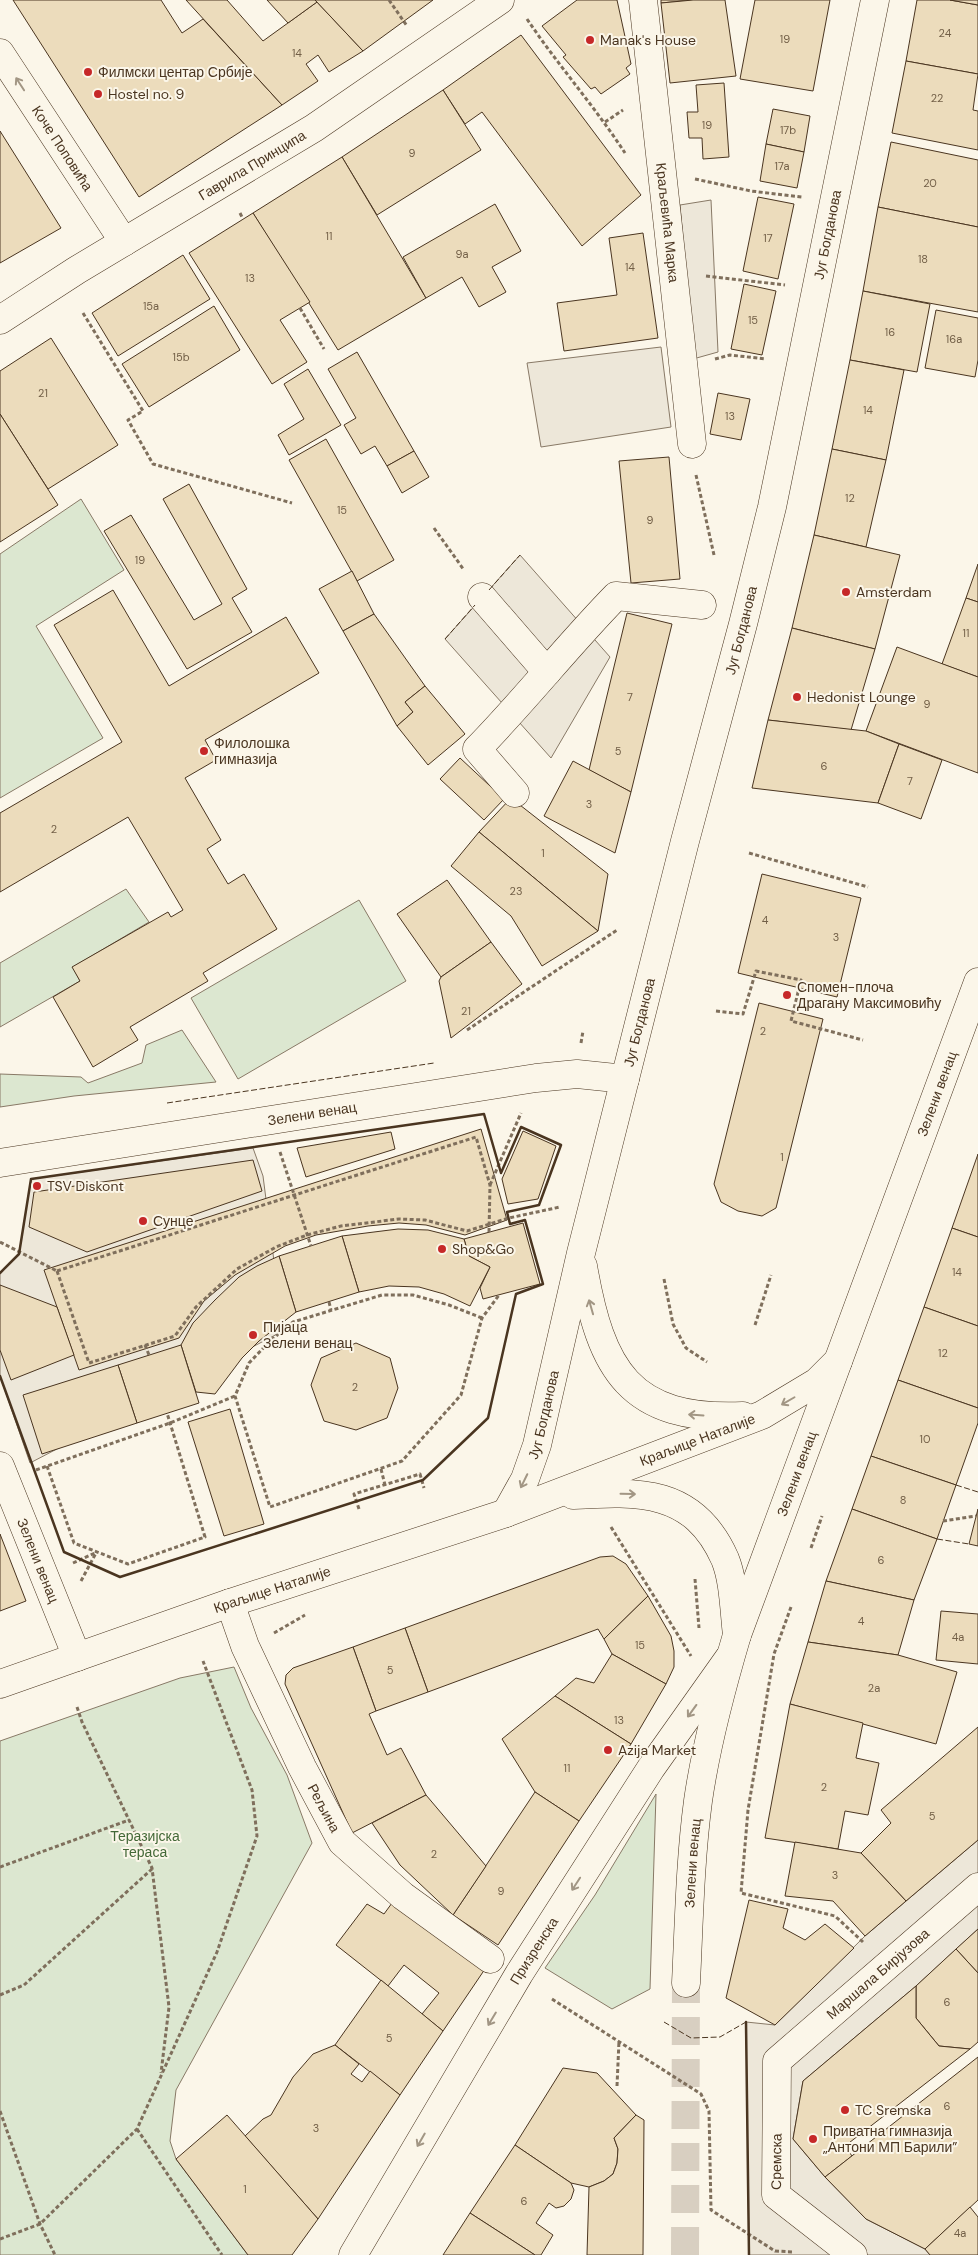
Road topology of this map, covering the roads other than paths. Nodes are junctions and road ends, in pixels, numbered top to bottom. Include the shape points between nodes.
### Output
1 (500, 0) edge
2 (643, 0) edge
3 (875, 0) edge
4 (0, 53) edge
5 (124, 242) junction
6 (0, 320) edge
7 (692, 444) dead end
8 (482, 597) road end
9 (702, 605) dead end
10 (547, 672) junction
11 (515, 793) dead end
12 (978, 982) edge
13 (625, 1079) junction
14 (0, 1163) edge
15 (581, 1254) junction
16 (838, 1362) junction
17 (762, 1415) junction
18 (0, 1466) edge
19 (544, 1498) junction
20 (506, 1513) junction
21 (230, 1603) junction
22 (733, 1646) junction
23 (77, 1657) junction
24 (0, 1684) edge
25 (978, 1887) edge
26 (517, 1977) junction
27 (686, 1983) tunnel mouth
28 (777, 2061) joint
29 (353, 2255) edge
30 (853, 2255) edge

1 - 5 street, Гаврила Принципа via 314,128
2 - 7 street, Краљевића Марка
3 - 13 street, Југ Богданова via 772,507
5 -> 4 street, Коче Поповића
5 - 6 street, Гаврила Принципа
8 - 10 street
9 - 10 street via 616,596
10 - 11 street via 477,749
12 - 16 street, Зелени венац
13 - 14 street, Зелени венац via 577,1074 536,1078
13 - 15 street, Југ Богданова
17 -> 15 street, Југ Богданова via 689,1414 649,1401 636,1392 603,1344 589,1304
15 -> 20 street, Југ Богданова via 537,1445 525,1479
16 -> 17 street, Краљице Наталије via 817,1382
16 - 22 street, Зелени венац
17 - 19 street, Краљице Наталије
18 - 23 street, Зелени венац
19 - 20 street, Краљице Наталије
19 -> 22 street, Краљице Наталије via 636,1494 673,1502 688,1511 708,1529 725,1560 732,1592
20 - 21 street, Краљице Наталије
21 - 23 street, Краљице Наталије
21 - 26 street, Рељина via 245,1646 302,1768 342,1842 403,1896
22 -> 26 street, Призренска
22 - 27 street, Зелени венац via 711,1730 698,1801
23 - 24 street, Краљице Наталије
25 - 28 street, Маршала Бирјузова
26 -> 29 street, Призренска
28 - 30 street, Сремска via 776,2195

